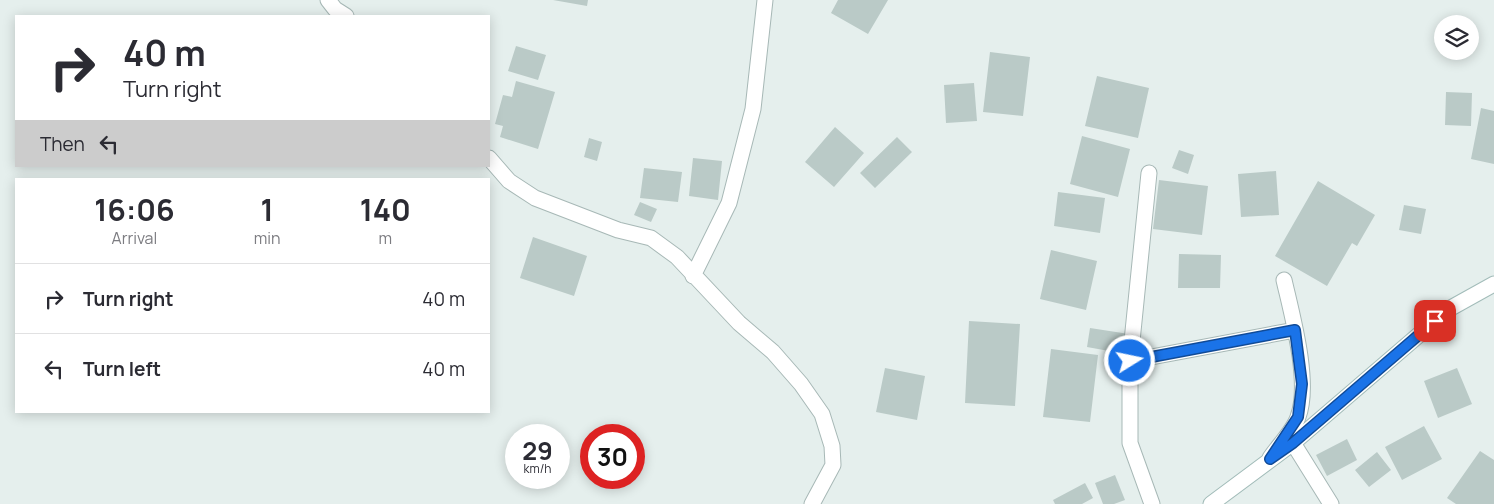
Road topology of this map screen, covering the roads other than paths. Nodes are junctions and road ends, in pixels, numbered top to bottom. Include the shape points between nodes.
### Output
1 (328, 0) edge
2 (765, 0) edge
3 (344, 15) edge
4 (490, 159) edge
5 (1149, 173) dead end
6 (693, 276) junction
7 (1284, 280) dead end
8 (1494, 284) edge
9 (1295, 330) junction
10 (1130, 361) junction
11 (1293, 443) junction
12 (1270, 459) junction
13 (812, 504) edge
14 (1152, 504) edge
15 (1211, 504) edge
16 (1331, 504) edge

1 - 3 street
2 - 6 street via 753,109 729,203
4 - 6 street via 510,181 535,198 618,230 651,238 677,257
5 - 10 street
6 - 13 street via 773,352 822,414 832,446 833,465
7 - 9 street
8 - 11 street via 1449,309
9 - 10 street
9 - 12 street via 1302,384 1298,417
10 - 14 street via 1130,442
11 - 12 street
11 - 16 street
12 - 15 street

